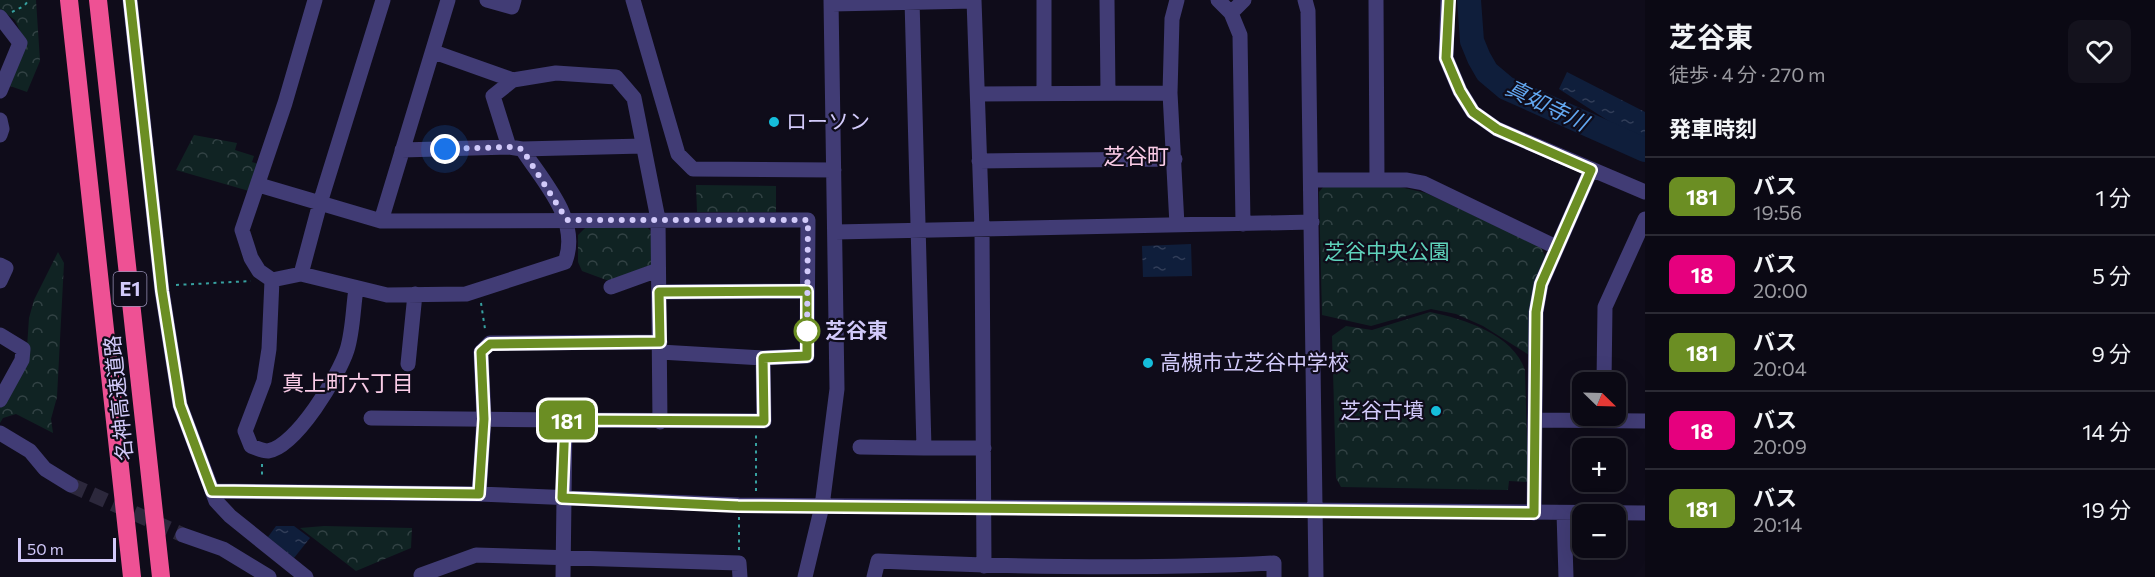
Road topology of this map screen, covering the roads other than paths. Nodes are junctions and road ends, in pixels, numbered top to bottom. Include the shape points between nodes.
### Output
1 (69, 0) edge
2 (98, 0) edge
3 (130, 0) edge
4 (315, 0) edge
5 (383, 0) edge
6 (448, 0) edge
7 (487, 0) edge
8 (514, 0) edge
9 (633, 0) edge
10 (1044, 0) edge
11 (1107, 0) edge
12 (1178, 0) edge
13 (1218, 0) edge
14 (1244, 0) edge
15 (1305, 0) edge
16 (1376, 0) edge
17 (1449, 0) edge
18 (912, 1) edge
19 (974, 1) edge
20 (832, 2) edge
21 (1230, 13) junction
22 (0, 17) edge
23 (434, 52) junction
24 (513, 80) junction
25 (0, 91) edge
26 (1044, 93) junction
27 (1108, 93) junction
28 (1170, 93) junction
29 (979, 94) junction
30 (0, 120) edge
31 (0, 135) edge
32 (643, 146) junction
33 (516, 148) junction
34 (402, 150) junction
35 (1175, 159) junction
36 (979, 161) junction
37 (834, 170) junction
38 (1591, 170) junction
39 (1311, 180) junction
40 (1377, 180) junction
41 (259, 185) junction
42 (1645, 192) edge
43 (320, 203) junction
44 (658, 219) junction
45 (1645, 219) edge
46 (567, 220) junction
47 (381, 221) junction
48 (1312, 222) junction
49 (1243, 224) junction
50 (1177, 225) junction
51 (982, 229) junction
52 (916, 230) junction
53 (835, 232) junction
54 (1556, 247) junction
55 (0, 265) edge
56 (658, 270) junction
57 (302, 274) junction
58 (272, 280) junction
59 (0, 281) edge
60 (611, 287) dead end
61 (356, 289) junction
62 (807, 291) junction
63 (659, 292) junction
64 (415, 294) junction
65 (0, 335) edge
66 (660, 347) junction
67 (763, 358) junction
68 (408, 364) dead end
69 (1604, 372) edge
70 (4, 382) edge
71 (0, 400) edge
72 (371, 418) dead end
73 (484, 419) junction
74 (1572, 419) edge
75 (565, 420) junction
76 (1535, 420) junction
77 (1626, 420) edge
78 (660, 422) junction
79 (1645, 422) edge
80 (0, 433) edge
81 (860, 447) dead end
82 (924, 448) junction
83 (984, 448) junction
84 (72, 485) tunnel mouth
85 (212, 491) junction
86 (479, 494) junction
87 (562, 498) junction
88 (822, 506) junction
89 (985, 507) junction
90 (1317, 509) junction
91 (1534, 513) junction
92 (1564, 513) junction
93 (1645, 513) edge
94 (183, 535) tunnel mouth
95 (564, 558) junction
96 (984, 566) junction
97 (739, 570) edge
98 (1136, 571) edge
99 (1203, 572) edge
100 (132, 577) edge
101 (161, 577) edge
102 (269, 577) edge
103 (306, 577) edge
104 (422, 577) edge
105 (563, 577) edge
106 (805, 577) edge
107 (874, 577) edge
108 (1274, 577) edge
109 (1316, 577) edge
110 (1566, 577) edge

1 - 100 highway, 名神高速道路 / E1
2 - 101 highway, 名神高速道路 / E1
3 - 85 street via 161,285 180,405
4 - 41 street
5 - 43 street
6 - 23 street
7 - 8 street via 512,7
9 - 37 street via 678,154 693,169
10 - 26 street
11 - 27 street
12 - 28 street via 1172,19
13 - 21 street
14 - 21 street
15 - 39 street
16 - 40 street
17 - 38 street via 1446,58 1473,112 1497,129
18 - 19 street
18 - 20 street
18 - 52 street
19 - 29 street
20 - 37 street
21 - 49 street via 1240,35
22 - 25 street via 20,43
23 - 24 street
23 - 34 street
24 - 32 street via 556,73 616,77 634,98
24 - 33 street via 493,96
26 - 27 street
26 - 29 street
27 - 28 street
28 - 35 street
29 - 36 street
30 - 31 street
32 - 33 street
32 - 44 street
33 - 34 street
33 - 46 street
34 - 47 street
35 - 36 street
35 - 50 street
36 - 51 street
37 - 53 street
38 - 42 street
38 - 54 street
39 - 40 street
39 - 48 street
40 - 54 street via 1423,183
41 - 43 street
41 - 58 street via 242,230 251,258 259,271
43 - 47 street
43 - 57 street
44 - 46 street
44 - 56 street
44 - 62 street via 808,220
45 - 69 street via 1605,307
46 - 47 street
46 - 64 street via 569,249 565,262 466,294
48 - 49 street
48 - 90 street
49 - 50 street
50 - 51 street
51 - 52 street
51 - 83 street
52 - 53 street
52 - 82 street
53 - 88 street via 837,389
54 - 76 street via 1541,284 1536,312
55 - 59 street via 6,268
56 - 60 street
56 - 63 street
57 - 58 street
57 - 61 street
58 - 61 street via 264,381 245,430 250,446 267,451 282,446 327,390 348,349
61 - 64 street via 387,295
62 - 63 street
62 - 67 street via 807,356
63 - 66 street
64 - 68 street
65 - 70 street via 23,348 22,360
66 - 67 street
66 - 73 street via 490,344 481,352
66 - 78 street
67 - 78 street via 764,421
70 - 71 street
72 - 73 street
73 - 75 street
73 - 86 street
74 - 76 street
75 - 78 street
75 - 87 street
76 - 91 street
77 - 79 street
80 - 84 street
81 - 82 street
82 - 83 street
83 - 89 street
85 - 86 street
85 - 103 street via 230,516
86 - 87 street
87 - 88 street
87 - 95 street
88 - 89 street
88 - 106 street
89 - 90 street
89 - 96 street
90 - 91 street
90 - 109 street
91 - 92 street
92 - 93 street
92 - 110 street
94 - 102 street via 223,549
95 - 97 street
95 - 104 street via 476,555
95 - 105 street
96 - 98 street
96 - 107 street via 878,561
98 - 99 street
99 - 108 street via 1274,563

